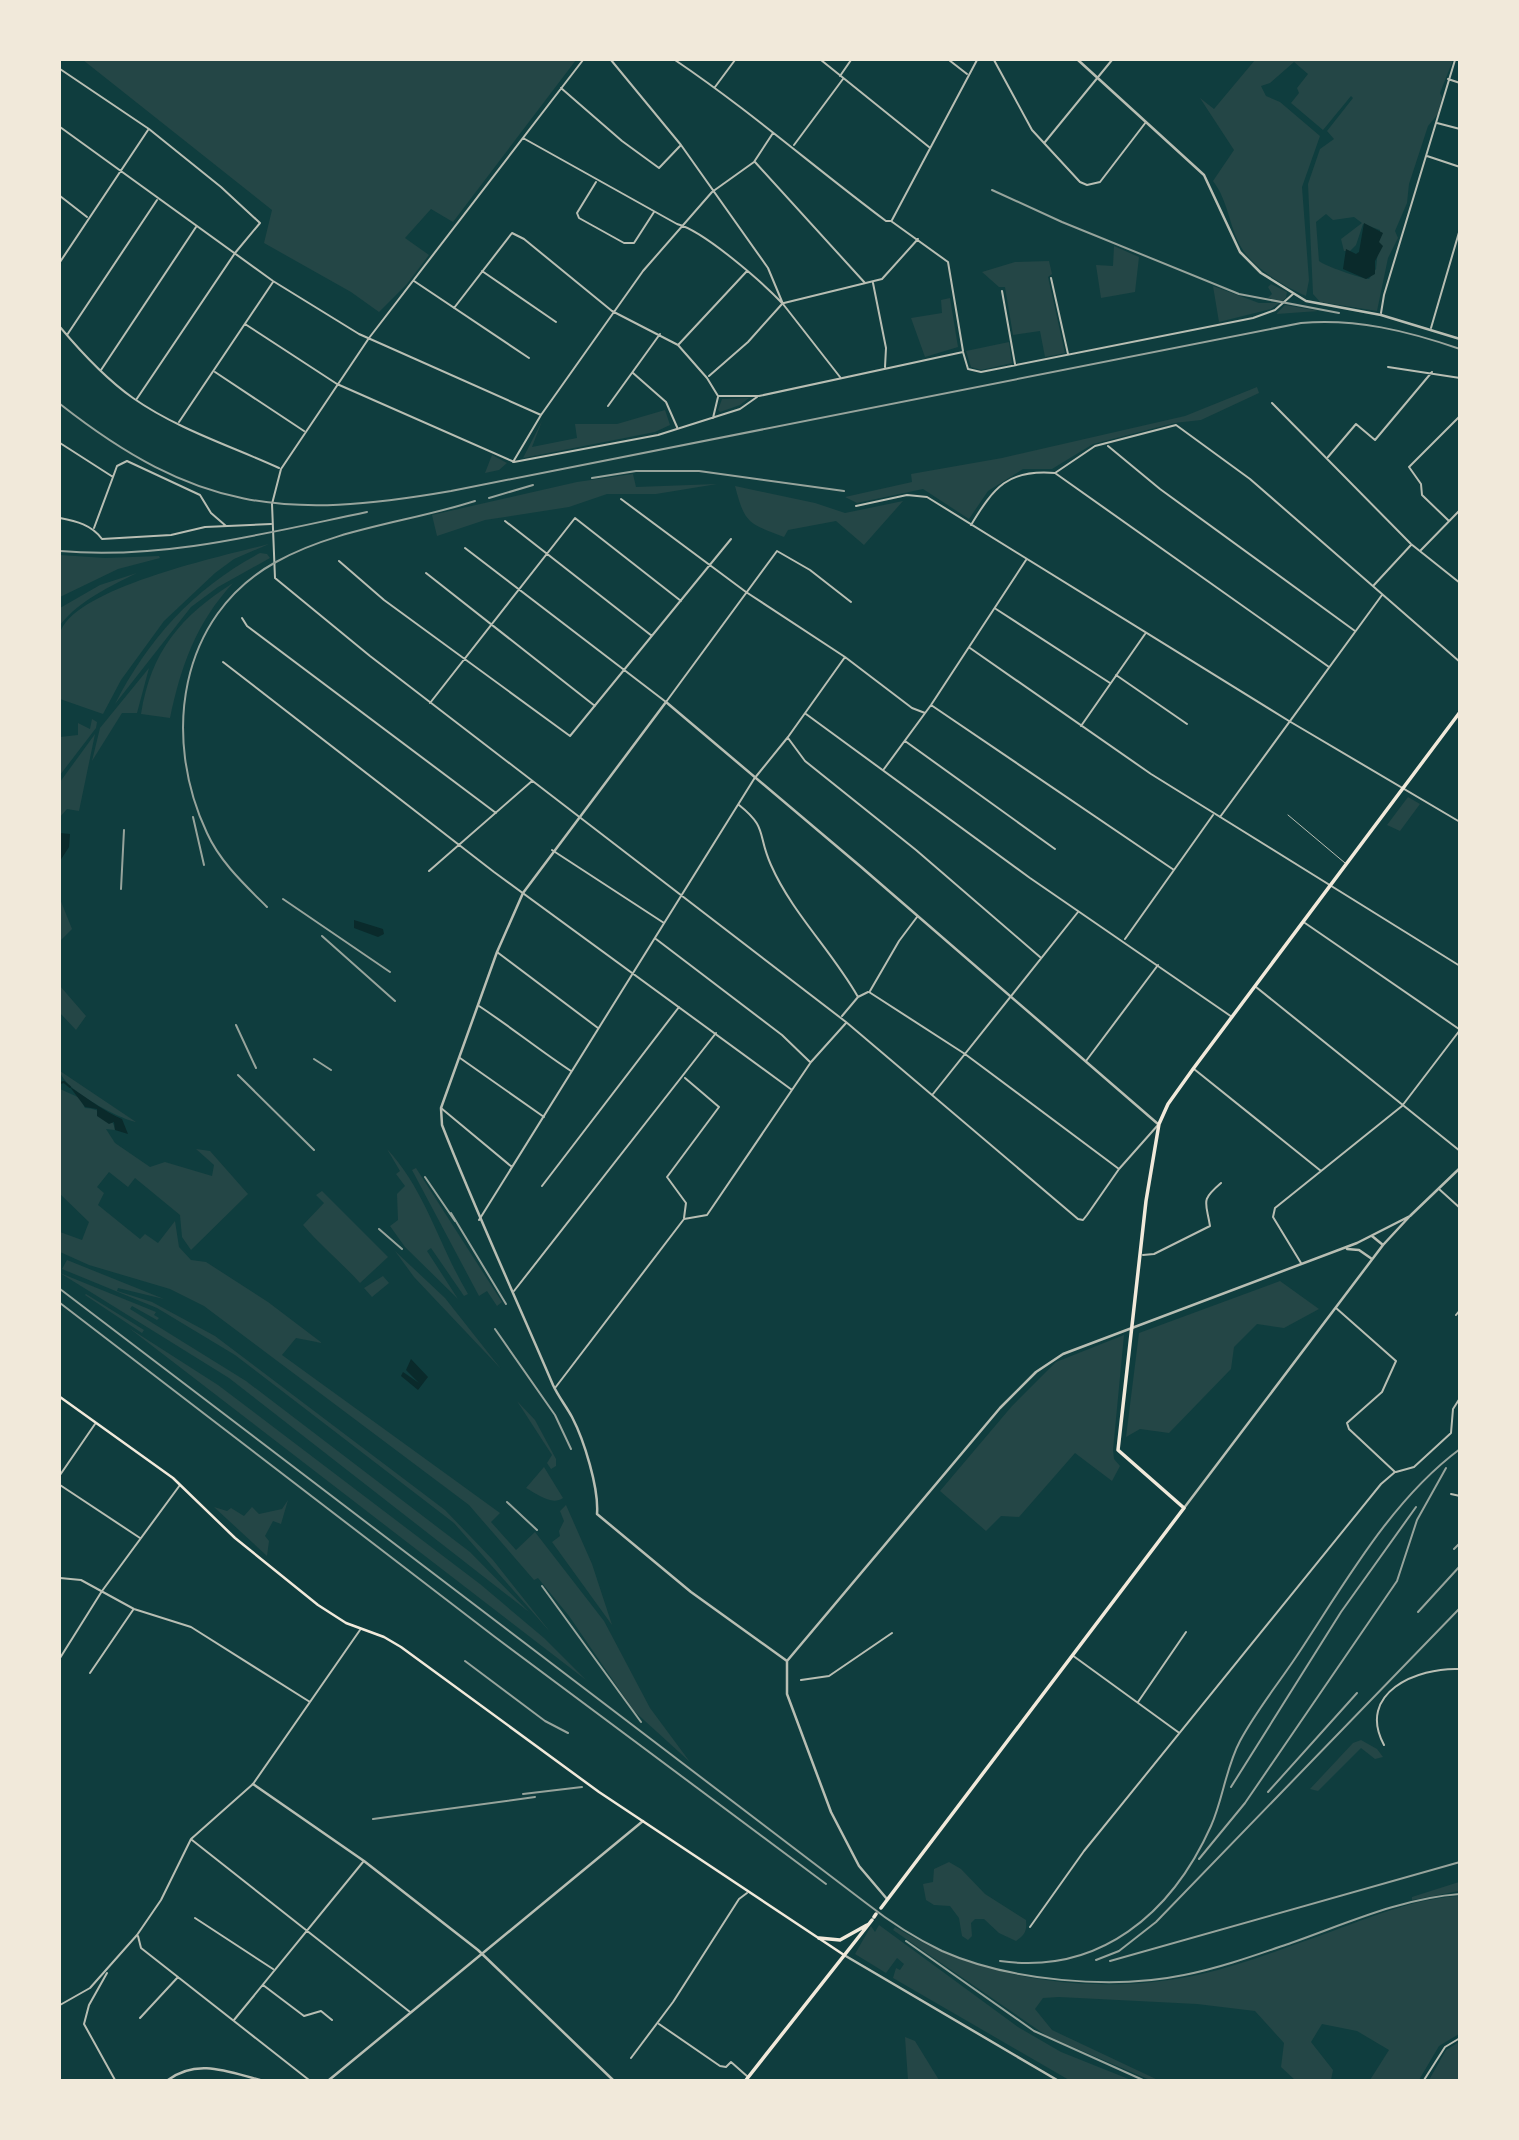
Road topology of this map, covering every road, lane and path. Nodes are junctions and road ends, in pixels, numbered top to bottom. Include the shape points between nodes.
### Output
1 (583, 60) edge
2 (611, 60) edge
3 (620, 60) edge
4 (675, 60) edge
5 (735, 60) edge
6 (821, 60) edge
7 (850, 60) edge
8 (949, 60) edge
9 (977, 60) edge
10 (994, 60) edge
11 (1078, 60) edge
12 (1112, 60) edge
13 (1455, 60) edge
14 (615, 63) junction
15 (60, 69) edge
16 (968, 75) junction
17 (840, 76) junction
18 (843, 79) junction
19 (1097, 79) junction
20 (1448, 79) junction
21 (1460, 83) edge
22 (715, 87) junction
23 (561, 88) junction
24 (1146, 122) junction
25 (1437, 122) junction
26 (60, 127) edge
27 (149, 129) junction
28 (1460, 130) edge
29 (774, 132) junction
30 (522, 137) junction
31 (1045, 142) junction
32 (681, 145) junction
33 (793, 146) junction
34 (929, 147) junction
35 (1426, 156) junction
36 (754, 162) junction
37 (1460, 167) edge
38 (121, 169) junction
39 (597, 181) junction
40 (712, 192) junction
41 (60, 196) edge
42 (158, 199) junction
43 (655, 211) junction
44 (88, 217) junction
45 (891, 221) junction
46 (197, 226) junction
47 (684, 226) junction
48 (1460, 229) edge
49 (918, 239) junction
50 (235, 253) junction
51 (60, 262) edge
52 (748, 270) junction
53 (481, 271) junction
54 (1052, 278) dead end
55 (274, 281) junction
56 (414, 281) junction
57 (873, 282) junction
58 (865, 283) junction
59 (1002, 291) dead end
60 (1293, 294) junction
61 (783, 304) junction
62 (454, 308) junction
63 (612, 311) junction
64 (1381, 315) junction
65 (556, 322) dead end
66 (245, 324) junction
67 (60, 327) edge
68 (1431, 328) junction
69 (660, 333) junction
70 (66, 335) junction
71 (369, 338) junction
72 (1460, 339) edge
73 (678, 345) junction
74 (963, 352) junction
75 (1068, 355) junction
76 (529, 358) dead end
77 (1015, 365) junction
78 (885, 367) junction
79 (1388, 367) dead end
80 (101, 370) junction
81 (214, 371) junction
82 (632, 372) junction
83 (1432, 372) junction
84 (841, 377) junction
85 (707, 378) junction
86 (1460, 378) edge
87 (337, 384) junction
88 (718, 396) junction
89 (759, 396) junction
90 (136, 400) junction
91 (1272, 403) dead end
92 (608, 406) dead end
93 (541, 415) junction
94 (1460, 415) edge
95 (713, 418) junction
96 (179, 422) junction
97 (677, 427) junction
98 (304, 432) junction
99 (60, 443) edge
100 (1107, 445) junction
101 (1327, 458) junction
102 (513, 462) junction
103 (281, 469) junction
104 (1055, 473) junction
105 (113, 477) junction
106 (621, 499) dead end
107 (856, 506) dead end
108 (1460, 510) edge
109 (60, 517) edge
110 (505, 521) dead end
111 (1449, 521) junction
112 (272, 524) junction
113 (971, 525) junction
114 (227, 527) junction
115 (93, 530) junction
116 (731, 539) dead end
117 (1411, 544) junction
118 (465, 548) dead end
119 (1420, 550) junction
120 (547, 555) junction
121 (1027, 559) junction
122 (339, 561) dead end
123 (710, 565) junction
124 (426, 573) dead end
125 (1460, 583) edge
126 (1373, 586) junction
127 (520, 591) junction
128 (746, 592) junction
129 (1383, 594) junction
130 (681, 602) junction
131 (851, 602) dead end
132 (996, 608) junction
133 (242, 618) dead end
134 (492, 626) junction
135 (1355, 631) junction
136 (1146, 633) junction
137 (652, 637) junction
138 (970, 648) junction
139 (845, 657) junction
140 (465, 660) junction
141 (223, 662) dead end
142 (1460, 662) edge
143 (1329, 667) junction
144 (625, 671) junction
145 (1116, 674) junction
146 (1110, 682) junction
147 (430, 702) junction
148 (666, 702) junction
149 (931, 705) junction
150 (596, 706) junction
151 (1460, 712) edge
152 (806, 713) junction
153 (925, 713) junction
154 (1289, 721) junction
155 (1187, 724) dead end
156 (1081, 726) junction
157 (788, 737) junction
158 (904, 741) junction
159 (884, 769) junction
160 (754, 779) junction
161 (533, 780) junction
162 (1402, 789) junction
163 (738, 804) junction
164 (496, 813) junction
165 (1214, 814) junction
166 (1288, 815) dead end
167 (579, 816) junction
168 (1219, 818) junction
169 (1460, 822) edge
170 (459, 843) junction
171 (1055, 849) dead end
172 (552, 850) junction
173 (1346, 864) junction
174 (1174, 870) junction
175 (429, 871) dead end
176 (1330, 887) junction
177 (523, 893) junction
178 (683, 897) junction
179 (1078, 911) junction
180 (917, 917) junction
181 (1304, 922) junction
182 (665, 924) junction
183 (656, 939) junction
184 (1125, 940) junction
185 (497, 952) junction
186 (1040, 957) junction
187 (1159, 964) junction
188 (1460, 966) edge
189 (634, 973) junction
190 (1255, 987) junction
191 (869, 992) junction
192 (858, 997) junction
193 (1010, 997) junction
194 (478, 1004) junction
195 (680, 1007) junction
196 (1232, 1017) junction
197 (841, 1018) junction
198 (846, 1022) junction
199 (599, 1028) junction
200 (1460, 1030) edge
201 (717, 1032) junction
202 (965, 1054) junction
203 (458, 1058) junction
204 (811, 1062) junction
205 (1085, 1062) junction
206 (1193, 1069) junction
207 (572, 1071) junction
208 (683, 1077) junction
209 (792, 1090) junction
210 (933, 1094) junction
211 (1402, 1106) junction
212 (441, 1108) junction
213 (545, 1118) junction
214 (1159, 1124) junction
215 (1460, 1151) edge
216 (512, 1168) junction
217 (1460, 1168) edge
218 (1119, 1170) junction
219 (1321, 1171) junction
220 (1221, 1183) dead end
221 (542, 1186) dead end
222 (1439, 1188) junction
223 (1460, 1208) edge
224 (1410, 1216) junction
225 (684, 1219) junction
226 (479, 1220) junction
227 (1371, 1236) junction
228 (1383, 1245) junction
229 (1343, 1249) junction
230 (1142, 1254) junction
231 (1372, 1259) junction
232 (1302, 1265) junction
233 (514, 1291) junction
234 (1336, 1307) junction
235 (1460, 1310) edge
236 (1456, 1315) dead end
237 (1131, 1327) junction
238 (555, 1389) junction
239 (60, 1397) edge
240 (1460, 1398) edge
241 (95, 1424) junction
242 (1395, 1472) junction
243 (60, 1475) edge
244 (181, 1484) junction
245 (60, 1485) edge
246 (1451, 1493) dead end
247 (1460, 1496) edge
248 (1184, 1508) junction
249 (140, 1538) junction
250 (60, 1577) edge
251 (102, 1591) junction
252 (134, 1609) junction
253 (361, 1629) junction
254 (1186, 1632) dead end
255 (892, 1633) dead end
256 (1072, 1654) junction
257 (60, 1658) edge
258 (787, 1661) junction
259 (1460, 1669) edge
260 (90, 1673) dead end
261 (801, 1680) dead end
262 (1138, 1702) junction
263 (311, 1703) junction
264 (1179, 1732) junction
265 (1384, 1745) dead end
266 (253, 1784) junction
267 (643, 1821) junction
268 (191, 1839) junction
269 (364, 1861) junction
270 (748, 1892) junction
271 (887, 1899) junction
272 (881, 1908) dead end
273 (195, 1918) dead end
274 (1030, 1927) dead end
275 (305, 1930) junction
276 (137, 1935) junction
277 (819, 1938) junction
278 (483, 1955) junction
279 (844, 1955) junction
280 (274, 1969) junction
281 (109, 1970) junction
282 (179, 1977) junction
283 (263, 1984) junction
284 (60, 2005) edge
285 (410, 2012) junction
286 (140, 2018) dead end
287 (234, 2020) junction
288 (332, 2020) dead end
289 (658, 2023) junction
290 (1460, 2038) edge
291 (631, 2058) dead end
292 (747, 2079) edge
293 (115, 2081) edge
294 (169, 2081) edge
295 (260, 2081) edge
296 (309, 2081) edge
297 (329, 2081) edge
298 (613, 2081) edge
299 (1057, 2081) edge
300 (1424, 2081) edge

1 - 23 street
2 - 14 street
3 - 14 street
4 - 22 street
5 - 22 street
6 - 17 street
7 - 17 street
8 - 16 street
9 - 16 street
10 - 31 street via 1032,130
11 - 19 street
12 - 19 street
13 - 20 street
14 - 32 street
15 - 27 street
16 - 34 street
17 - 18 street
18 - 33 street
18 - 34 street
19 - 24 street
19 - 31 street
20 - 21 street
20 - 25 street
22 - 29 street
23 - 30 street
23 - 32 street via 659,168
24 - 31 street via 1093,185 1080,182
24 - 60 street via 1204,175 1247,262
25 - 28 street
25 - 35 street
26 - 38 street
27 - 38 street
27 - 50 street via 258,219 259,228
29 - 33 street
29 - 36 street
30 - 39 street
30 - 56 street
32 - 40 street
33 - 45 street
34 - 45 street
35 - 37 street
35 - 64 street
36 - 40 street
36 - 58 street
38 - 42 street
38 - 44 street
39 - 43 street
39 - 43 street via 577,213 579,218 624,243 634,243
40 - 47 street
40 - 61 street via 768,268
41 - 44 street
42 - 46 street
42 - 70 street
43 - 47 street
44 - 51 street
45 - 49 street
46 - 50 street
46 - 80 street
47 - 52 street
47 - 63 street
48 - 68 street
49 - 57 street via 882,279
49 - 74 street via 948,262
50 - 55 street
50 - 90 street
52 - 61 street
52 - 73 street
53 - 62 street
53 - 63 street via 512,233
53 - 65 street
54 - 75 street
55 - 66 street
55 - 71 street
56 - 62 street
56 - 71 street
57 - 58 street
57 - 78 street via 886,348
58 - 61 street
59 - 77 street
60 - 64 street via 1319,304
60 - 75 street via 1266,314
61 - 84 street
61 - 85 street
62 - 76 street
63 - 69 street
63 - 93 street
64 - 68 street
66 - 81 street
66 - 87 street
67 - 70 street
68 - 72 street
69 - 73 street
69 - 82 street
70 - 80 street
71 - 87 street
71 - 93 street
73 - 85 street
74 - 77 street via 968,369 974,372
74 - 78 street
75 - 77 street
78 - 84 street
79 - 83 street
80 - 90 street
81 - 96 street
81 - 98 street
82 - 92 street
82 - 97 street via 666,402
83 - 86 street
83 - 101 street via 1375,440 1356,424
84 - 89 street
85 - 88 street
87 - 98 street
87 - 102 street
88 - 89 street
88 - 95 street
89 - 95 street via 740,409
90 - 96 street
91 - 101 street
93 - 102 street
94 - 111 street via 1409,467 1421,484 1422,495
95 - 97 street
96 - 103 street
97 - 102 street via 658,435
98 - 103 street
99 - 105 street
100 - 104 street via 1095,446
100 - 126 street via 1176,425 1250,479
100 - 135 street
101 - 117 street
103 - 112 street
104 - 113 street via 1028,471 1003,483
104 - 143 street
105 - 114 street via 117,466 127,461 200,495
105 - 115 street
106 - 123 street
107 - 113 street via 918,494
108 - 111 street
109 - 115 street
110 - 120 street
111 - 119 street
112 - 114 street
112 - 147 street via 278,583
113 - 121 street
114 - 115 street via 171,536 102,539
116 - 123 street
117 - 119 street
117 - 126 street
118 - 127 street
119 - 125 street
120 - 127 street
120 - 130 street via 575,518
120 - 137 street
121 - 132 street
121 - 136 street
122 - 140 street
123 - 128 street
123 - 130 street
124 - 134 street
126 - 129 street
127 - 134 street
127 - 144 street
128 - 131 street via 777,551
128 - 139 street
128 - 148 street
129 - 135 street
129 - 142 street
130 - 137 street
132 - 138 street
132 - 146 street
133 - 164 street
134 - 140 street
134 - 150 street
135 - 143 street
136 - 145 street
136 - 154 street
137 - 144 street
138 - 149 street
138 - 156 street
139 - 152 street
139 - 153 street
140 - 147 street
140 - 150 street via 570,736
141 - 170 street
143 - 154 street
144 - 148 street
144 - 150 street
145 - 146 street
145 - 155 street
146 - 156 street
147 - 161 street
148 - 160 street
148 - 167 street
149 - 153 street
149 - 174 street
151 - 162 main road
152 - 157 street
152 - 159 street
153 - 158 street
154 - 162 street
154 - 168 street
156 - 165 street
157 - 160 street
157 - 186 street via 805,761 916,849
158 - 159 street
158 - 171 street
159 - 179 street
160 - 163 street
160 - 180 street
161 - 164 street
161 - 167 street
162 - 169 street
162 - 173 main road
163 - 178 street
163 - 192 street via 758,820 770,863 784,891
164 - 170 street
165 - 168 street
165 - 174 street
166 - 173 lane
167 - 172 street
167 - 178 street
168 - 176 street
170 - 175 street
170 - 177 street
172 - 177 street
172 - 182 street
173 - 176 main road
174 - 184 street
176 - 181 main road
176 - 188 street
177 - 185 street
177 - 189 street
178 - 182 street
178 - 197 street
179 - 184 street
179 - 186 street
180 - 191 street
180 - 193 street
181 - 190 main road
181 - 200 street
182 - 183 street
183 - 189 street
183 - 204 street
184 - 187 street
185 - 194 street
185 - 199 street
186 - 193 street
187 - 196 street
187 - 205 street
189 - 195 street
189 - 199 street
190 - 196 main road
190 - 211 street
191 - 192 street
191 - 202 street
192 - 197 street
193 - 202 street
193 - 205 street
194 - 203 street
194 - 207 street
195 - 201 street
195 - 221 street
196 - 206 main road
197 - 198 street
198 - 204 street
198 - 210 street
199 - 207 street
200 - 211 street
201 - 208 street
201 - 209 street
202 - 210 street
202 - 218 street
203 - 212 street
203 - 213 street
204 - 209 street
205 - 214 street
206 - 214 main road
206 - 219 street
207 - 213 street
208 - 225 street via 719,1107 667,1177 686,1203
208 - 233 street
209 - 225 street via 707,1215
210 - 218 street via 1078,1219 1083,1220
211 - 215 street
211 - 219 street
212 - 216 street
212 - 226 street via 442,1125
213 - 216 street
214 - 218 street
214 - 230 main road
216 - 226 street
217 - 222 street
219 - 232 street via 1273,1213
220 - 230 street via 1206,1195 1210,1226 1154,1254
222 - 223 street
222 - 224 street
224 - 227 street
224 - 228 street
225 - 238 street
226 - 233 street
227 - 228 street
227 - 229 street
228 - 231 street
229 - 231 street via 1357,1249
229 - 232 street
230 - 237 main road
231 - 234 street
232 - 237 street
233 - 238 street
234 - 242 street via 1396,1361 1382,1392 1347,1423
234 - 248 street
235 - 236 street
237 - 248 main road via 1118,1450
237 - 258 street via 1063,1354 1036,1372
238 - 258 street via 573,1419 597,1492 597,1514 691,1592
239 - 241 main road
240 - 242 street via 1453,1409 1451,1433 1414,1467
241 - 243 street
241 - 244 main road
242 - 264 street
244 - 249 street
244 - 253 main road via 265,1563 318,1605
245 - 249 street
246 - 247 street
248 - 256 main road
249 - 251 street
250 - 251 street via 73,1577
251 - 252 street
251 - 257 street
252 - 260 street
252 - 263 street via 191,1628
253 - 263 street
253 - 267 main road via 401,1647
254 - 262 street
255 - 261 street via 829,1676
256 - 262 street
256 - 271 main road
258 - 271 street via 787,1694 831,1812 859,1866
259 - 265 street via 1413,1674 1386,1696 1376,1723
262 - 264 street
263 - 266 street
264 - 274 street
266 - 268 street
266 - 269 street
267 - 270 main road
267 - 278 street
268 - 275 street
268 - 276 street via 161,1900
269 - 275 street
269 - 278 street
270 - 277 main road
270 - 289 street
271 - 272 main road
273 - 280 street
275 - 280 street
275 - 285 street
276 - 281 street
276 - 282 street via 141,1948
277 - 279 main road
277 - 279 main road via 840,1940 873,1919
278 - 285 street
278 - 298 street
279 - 292 main road
279 - 299 street
280 - 283 street
281 - 284 street via 90,1988
281 - 293 street via 83,2024
282 - 286 street
282 - 287 street
283 - 287 street
283 - 288 street via 304,2016 321,2011
285 - 297 street
287 - 296 street
289 - 291 street
289 - 292 street via 720,2066 731,2062
290 - 300 street via 1445,2047
294 - 295 street via 178,2073 210,2067

